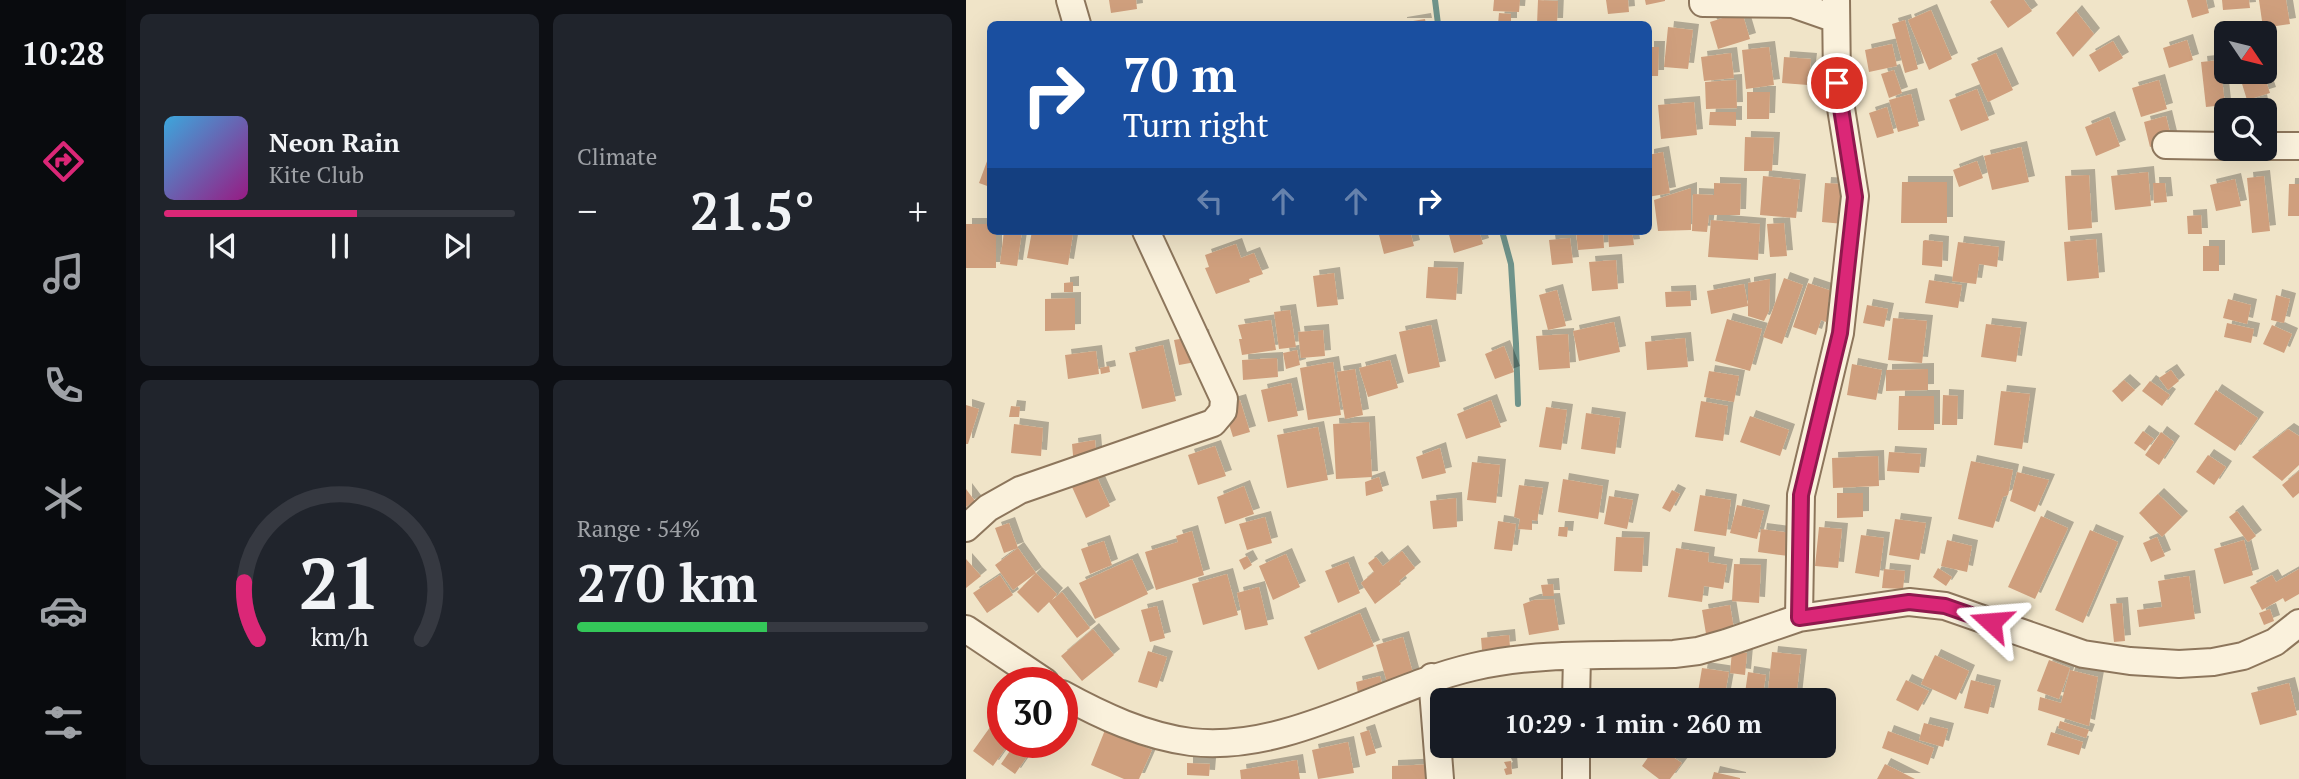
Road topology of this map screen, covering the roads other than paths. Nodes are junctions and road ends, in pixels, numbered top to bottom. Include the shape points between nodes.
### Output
1 (1070, 0) edge
2 (1703, 0) edge
3 (1836, 10) edge
4 (1076, 21) edge
5 (2166, 145) dead end
6 (2214, 146) edge
7 (2277, 146) edge
8 (2299, 146) edge
9 (1148, 235) edge
10 (966, 528) edge
11 (1799, 618) junction
12 (2299, 623) edge
13 (966, 629) edge
14 (1577, 657) junction
15 (1023, 667) edge
16 (1432, 677) junction
17 (1576, 688) edge
18 (1078, 702) edge
19 (1576, 758) edge
20 (1440, 779) edge
21 (1576, 779) edge

1 - 4 street
2 - 3 street
3 - 11 street via 1837,83 1855,197 1840,333 1801,495
5 - 6 street
7 - 8 street
9 - 10 street via 1224,399 1223,411 1213,423 1020,490 988,508
11 - 12 street via 1909,602 1945,606 2083,654 2179,664 2244,656
11 - 14 street via 1698,651
13 - 15 street
14 - 16 street via 1524,659
14 - 17 street
16 - 18 street via 1293,730 1217,743 1148,732
16 - 20 street
19 - 21 street

